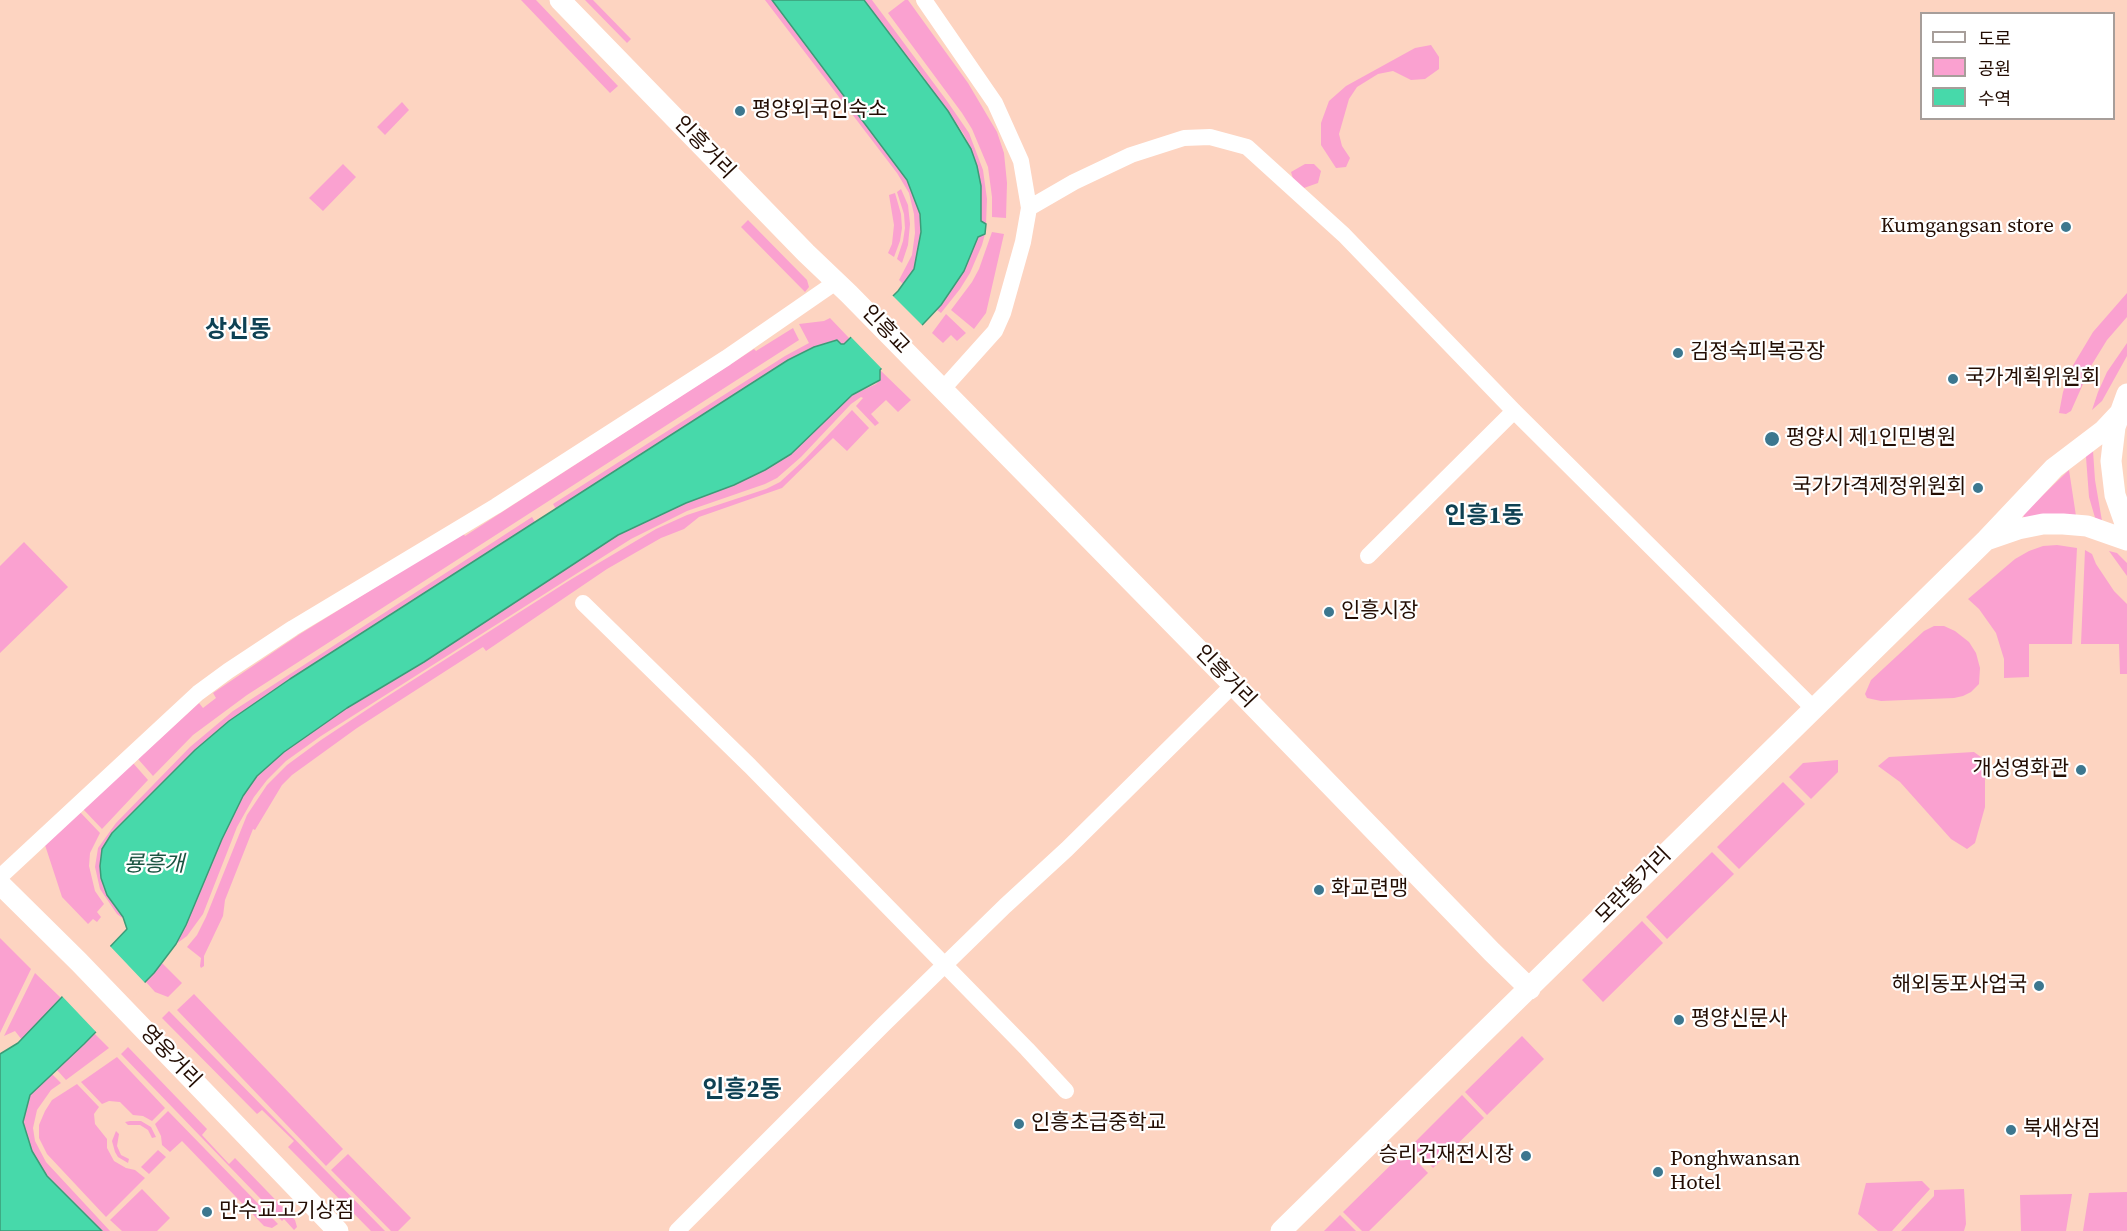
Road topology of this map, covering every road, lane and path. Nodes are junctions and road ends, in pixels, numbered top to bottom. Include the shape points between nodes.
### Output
1 (560, 0) edge
2 (924, 0) edge
3 (1029, 208) junction
4 (843, 288) junction
5 (920, 366) joint
6 (942, 390) junction
7 (2127, 394) edge
8 (1514, 411) junction
9 (2119, 414) junction
10 (2127, 529) edge
11 (1986, 540) junction
12 (2127, 540) edge
13 (1368, 556) dead end
14 (583, 603) dead end
15 (1233, 685) junction
16 (1814, 709) junction
17 (0, 877) edge
18 (0, 884) edge
19 (944, 966) junction
20 (1530, 988) junction
21 (1066, 1091) dead end
22 (338, 1231) edge
23 (676, 1231) edge
24 (1281, 1231) edge

1 - 4 main road, 인흥거리
2 - 3 street via 995,103 1021,161
3 - 6 street via 1023,243 995,331
3 - 8 street via 1131,155 1184,138 1210,137 1247,147 1344,235
4 - 5 main road, 인흥교
4 - 17 street via 228,671 198,693
5 - 6 main road, 인흥거리
6 - 15 main road, 인흥거리
7 - 9 main road
8 - 13 street
8 - 16 street
9 - 10 main road via 2111,461 2115,495
9 - 11 main road, 모란봉거리 via 2054,468
11 - 12 main road via 2043,524 2087,526
11 - 16 main road, 모란봉거리
14 - 19 street via 750,766
15 - 19 street
15 - 20 main road, 인흥거리
16 - 20 main road, 모란봉거리
18 - 22 main road, 영웅거리
19 - 21 street
19 - 23 street
20 - 24 main road, 모란봉거리

